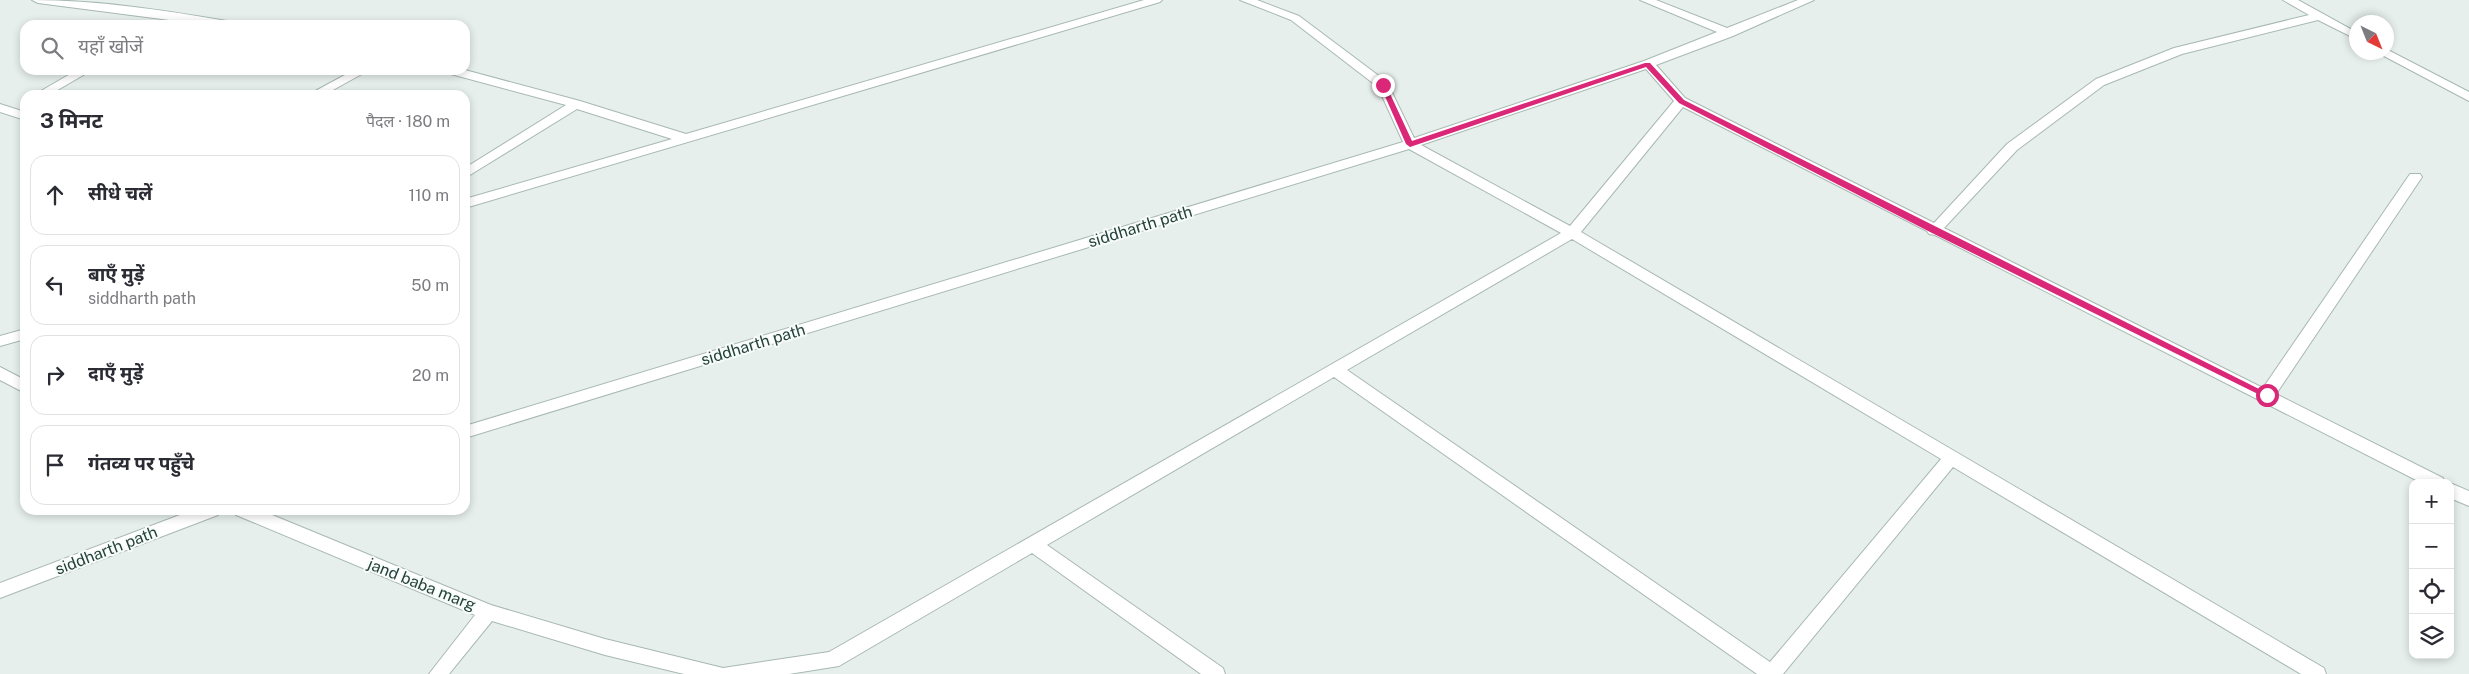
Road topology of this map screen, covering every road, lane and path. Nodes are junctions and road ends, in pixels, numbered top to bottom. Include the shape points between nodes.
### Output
1 (38, 0) edge
2 (1156, 0) edge
3 (1246, 0) edge
4 (1646, 0) edge
5 (1808, 0) edge
6 (2289, 0) edge
7 (2320, 16) junction
8 (184, 17) junction
9 (178, 20) edge
10 (200, 20) edge
11 (2349, 32) edge
12 (1729, 33) junction
13 (2394, 56) edge
14 (1648, 64) junction
15 (77, 75) edge
16 (353, 75) edge
17 (470, 75) edge
18 (49, 90) edge
19 (324, 90) edge
20 (2469, 97) edge
21 (1681, 101) junction
22 (576, 104) junction
23 (20, 105) edge
24 (5, 110) edge
25 (20, 114) edge
26 (687, 138) junction
27 (1410, 144) junction
28 (470, 171) edge
29 (2414, 177) dead end
30 (470, 203) edge
31 (1934, 231) junction
32 (1572, 233) junction
33 (20, 335) edge
34 (0, 341) edge
35 (1335, 370) junction
36 (0, 372) edge
37 (20, 384) edge
38 (2267, 395) junction
39 (470, 430) edge
40 (1952, 458) junction
41 (2429, 479) edge
42 (2454, 492) edge
43 (2469, 499) edge
44 (199, 515) edge
45 (254, 515) edge
46 (1033, 544) junction
47 (0, 591) edge
48 (488, 612) junction
49 (828, 667) edge
50 (438, 674) edge
51 (718, 674) edge
52 (728, 674) edge
53 (1216, 674) edge
54 (1772, 674) edge
55 (2318, 674) edge

1 - 8 street
2 - 26 street
3 - 27 street via 1295,18 1383,85
4 - 12 street
5 - 12 street, siddharth path
6 - 7 street
7 - 11 street
7 - 31 street via 2178,51 2100,82 2012,147
8 - 9 street
8 - 10 street
12 - 14 street, siddharth path
13 - 20 street
14 - 21 street
14 - 27 street, siddharth path
15 - 18 street
16 - 19 street
17 - 22 street
21 - 31 street
21 - 32 street
22 - 26 street
22 - 28 street
23 - 24 street
24 - 25 street
26 - 30 street
27 - 32 street
27 - 39 street, siddharth path
29 - 38 street
31 - 38 street
32 - 35 street
32 - 40 street
33 - 34 street
35 - 46 street
35 - 54 street
36 - 37 street
38 - 41 street
40 - 54 street
40 - 55 street
42 - 43 street
44 - 47 street, siddharth path
45 - 48 street, jand baba marg
46 - 49 street
46 - 53 street
48 - 50 street
48 - 51 street, jand baba marg via 605,647
49 - 52 street

